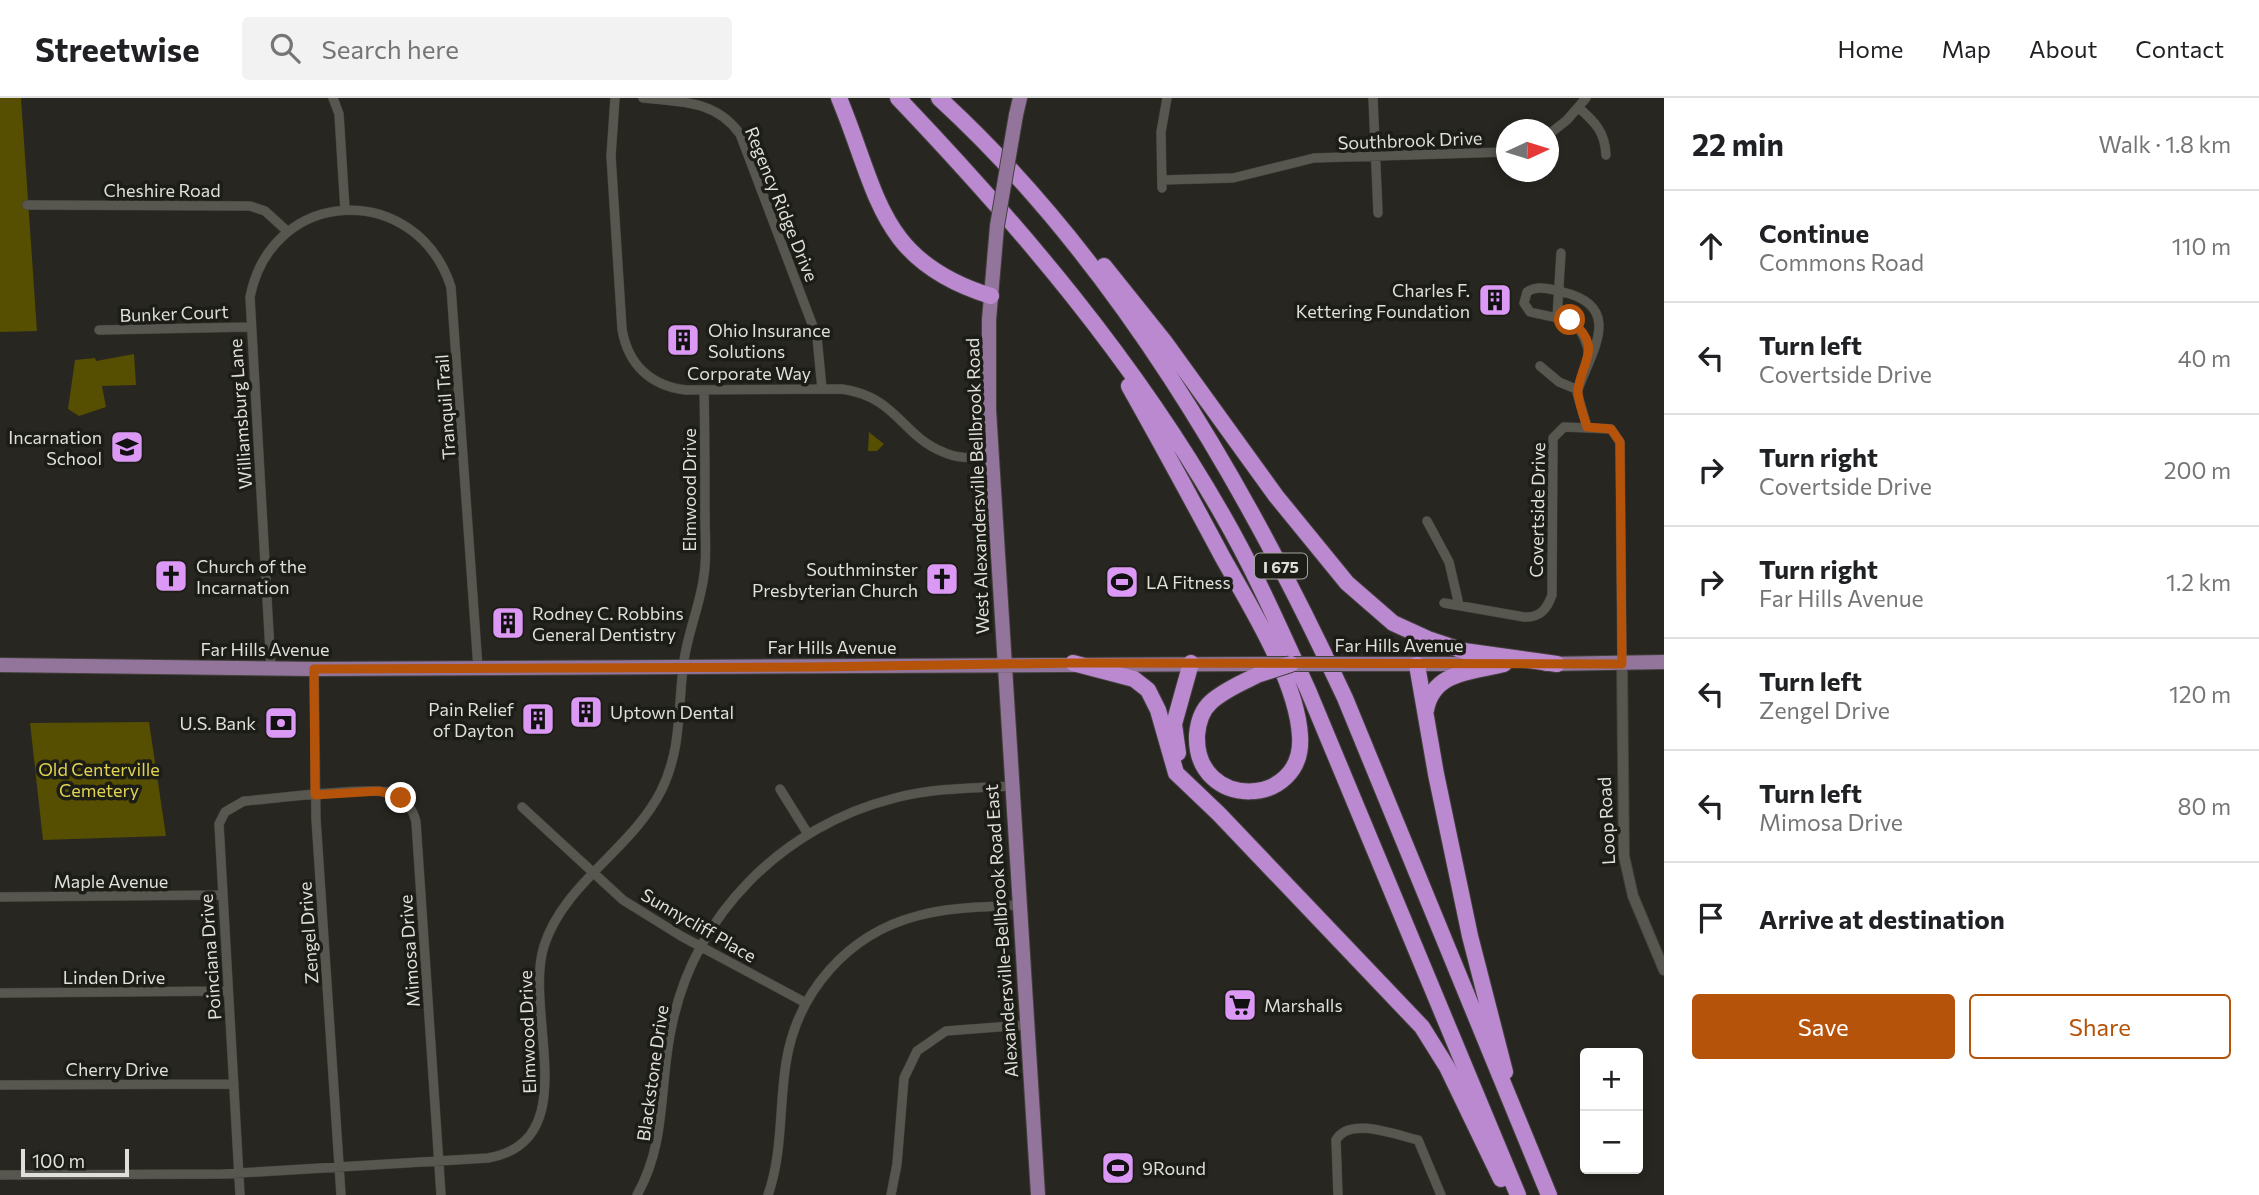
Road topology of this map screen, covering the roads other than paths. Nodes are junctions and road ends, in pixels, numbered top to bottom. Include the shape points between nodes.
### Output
1 (333, 98) edge
2 (615, 98) edge
3 (643, 98) edge
4 (839, 98) edge
5 (898, 98) edge
6 (939, 98) edge
7 (1020, 98) edge
8 (1167, 98) edge
9 (1373, 98) edge
10 (1586, 98) edge
11 (1579, 108) junction
12 (1559, 126) edge
13 (1496, 153) edge
14 (1606, 155) dead end
15 (1376, 158) junction
16 (27, 205) dead end
17 (1040, 205) junction
18 (345, 210) junction
19 (1378, 213) dead end
20 (287, 231) junction
21 (1561, 253) dead end
22 (1559, 291) junction
23 (991, 296) junction
24 (1557, 318) junction
25 (250, 327) junction
26 (1097, 328) junction
27 (99, 331) dead end
28 (1590, 358) junction
29 (1540, 366) dead end
30 (822, 389) junction
31 (704, 390) junction
32 (1577, 392) junction
33 (1587, 427) junction
34 (992, 458) junction
35 (1427, 521) dead end
36 (1444, 603) dead end
37 (1459, 605) junction
38 (1664, 662) edge
39 (1073, 663) junction
40 (1191, 663) junction
41 (1291, 664) joint
42 (1504, 664) junction
43 (1557, 664) junction
44 (1622, 664) junction
45 (0, 665) edge
46 (1005, 665) junction
47 (1417, 665) junction
48 (683, 667) junction
49 (478, 668) junction
50 (271, 669) junction
51 (314, 669) junction
52 (1255, 669) junction
53 (1425, 716) junction
54 (1012, 786) junction
55 (780, 789) dead end
56 (315, 795) junction
57 (522, 807) dead end
58 (1213, 808) junction
59 (808, 834) junction
60 (594, 874) junction
61 (222, 895) junction
62 (0, 897) edge
63 (1018, 905) junction
64 (701, 946) junction
65 (1664, 970) edge
66 (228, 991) junction
67 (0, 993) edge
68 (806, 1003) junction
69 (1026, 1025) junction
70 (234, 1084) junction
71 (0, 1086) edge
72 (1510, 1102) junction
73 (438, 1161) junction
74 (339, 1168) junction
75 (240, 1174) junction
76 (0, 1175) edge
77 (240, 1195) edge
78 (341, 1195) edge
79 (440, 1195) edge
80 (637, 1195) edge
81 (768, 1195) edge
82 (891, 1195) edge
83 (1038, 1195) edge
84 (1338, 1195) edge
85 (1441, 1195) edge
86 (1508, 1195) edge
87 (1518, 1195) edge
88 (1549, 1195) edge

1 - 18 street via 339,114
2 - 31 street, Corporate Way via 611,156 624,340 633,360 654,381
3 - 30 street, Regency Ridge Drive via 710,107 740,134 817,337
4 - 23 highway via 894,234 935,273
5 - 26 highway, I 675 via 1032,244
6 - 17 highway, I 675
7 - 23 main road, West Alexandersville Bellbrook Road, bridge via 997,226
8 - 15 street, Southbrook Drive via 1161,132 1162,184 1233,178 1314,158
9 - 15 street
10 - 11 street
11 - 12 street
11 - 14 street via 1599,127
13 - 15 street, Southbrook Drive
15 - 19 street
16 - 20 street, Cheshire Road via 250,206 265,211
17 - 43 highway via 1116,279 1276,496 1347,583 1392,622 1428,639 1464,651
17 - 72 highway, I 675 via 1139,329 1233,476 1280,564 1377,773
18 - 20 street, Williamsburg Lane via 318,215
18 - 49 street, Tranquil Trail via 382,215 410,229 436,254 451,287
20 - 25 street, Williamsburg Lane via 256,274
21 - 22 street
22 - 24 street
22 - 24 street via 1532,289 1524,303 1530,312
22 - 28 street via 1584,297 1598,314 1599,335
23 - 34 main road, West Alexandersville Bellbrook Road
24 - 28 street via 1570,320 1581,329
25 - 27 street, Bunker Court
25 - 50 street, Williamsburg Lane
26 - 52 highway via 1255,616 1291,694 1301,748 1293,772 1274,786 1250,793 1226,788 1206,773 1196,750 1198,723 1210,703
26 - 87 highway, I 675 via 1182,447 1271,608
28 - 32 street
29 - 32 street
30 - 31 street, Corporate Way
30 - 34 street, Corporate Way via 875,398 941,452 962,458
31 - 48 street, Elmwood Drive via 705,565
32 - 33 street
33 - 37 street, Covertside Drive via 1564,428 1553,438 1552,595 1546,609 1524,617
33 - 44 street via 1611,429 1620,442
34 - 46 main road, West Alexandersville Bellbrook Road
35 - 37 street via 1450,562
36 - 37 street, Covertside Drive
38 - 44 main road, Far Hills Avenue
39 - 40 main road, Far Hills Avenue
39 - 46 main road, Far Hills Avenue
39 - 58 highway via 1134,679 1148,690 1176,774
40 - 52 main road, Far Hills Avenue
40 - 58 highway via 1174,724 1175,744
41 - 47 main road, Far Hills Avenue, bridge
41 - 52 highway, bridge
42 - 43 main road, Far Hills Avenue
42 - 47 main road, Far Hills Avenue
42 - 53 highway via 1441,681 1430,694
43 - 44 main road, Far Hills Avenue
44 - 65 street, Loop Road via 1624,856 1633,896
45 - 50 main road, Far Hills Avenue
46 - 48 main road, Far Hills Avenue
46 - 54 main road, Alexandersville-Bellbrook Road East
47 - 53 highway
48 - 49 main road, Far Hills Avenue
48 - 60 street, Elmwood Drive via 680,728 667,778 644,817
49 - 51 main road, Far Hills Avenue
50 - 51 main road, Far Hills Avenue
51 - 56 street, Zengel Drive
53 - 72 highway
54 - 59 street, Blackstone Drive via 897,797 855,810
54 - 63 main road, Alexandersville-Bellbrook Road East
55 - 59 street
56 - 61 street, Poinciana Drive via 244,801 225,812 218,830
56 - 73 street, Mimosa Drive via 388,792 401,798 414,815
56 - 74 street, Zengel Drive
57 - 60 street, Sunnycliff Place
58 - 86 highway via 1422,1027 1447,1067
59 - 64 street, Blackstone Drive via 747,883
60 - 64 street, Sunnycliff Place via 646,915
60 - 73 street, Elmwood Drive via 558,914 541,955 545,1099 536,1128 521,1146 502,1156
61 - 62 street, Maple Avenue
61 - 66 street, Poinciana Drive
63 - 68 street via 926,914 884,928 845,953
63 - 69 main road, Alexandersville-Bellbrook Road East
64 - 68 street, Sunnycliff Place
64 - 80 street, Blackstone Drive via 672,1022 657,1150
66 - 67 street, Linden Drive
66 - 70 street, Poinciana Drive
68 - 81 street via 788,1049 778,1153
69 - 82 street via 946,1031 917,1051 904,1079
69 - 83 main road, Alexandersville-Bellbrook Road East
70 - 71 street, Cherry Drive
70 - 75 street, Poinciana Drive
72 - 88 highway, I 675
73 - 74 street, Elmwood Drive
73 - 79 street, Mimosa Drive
74 - 75 street, Elmwood Drive
74 - 78 street, Zengel Drive
75 - 76 street, Elmwood Drive
75 - 77 street, Poinciana Drive
84 - 85 street via 1336,1140 1344,1131 1357,1128 1418,1140

